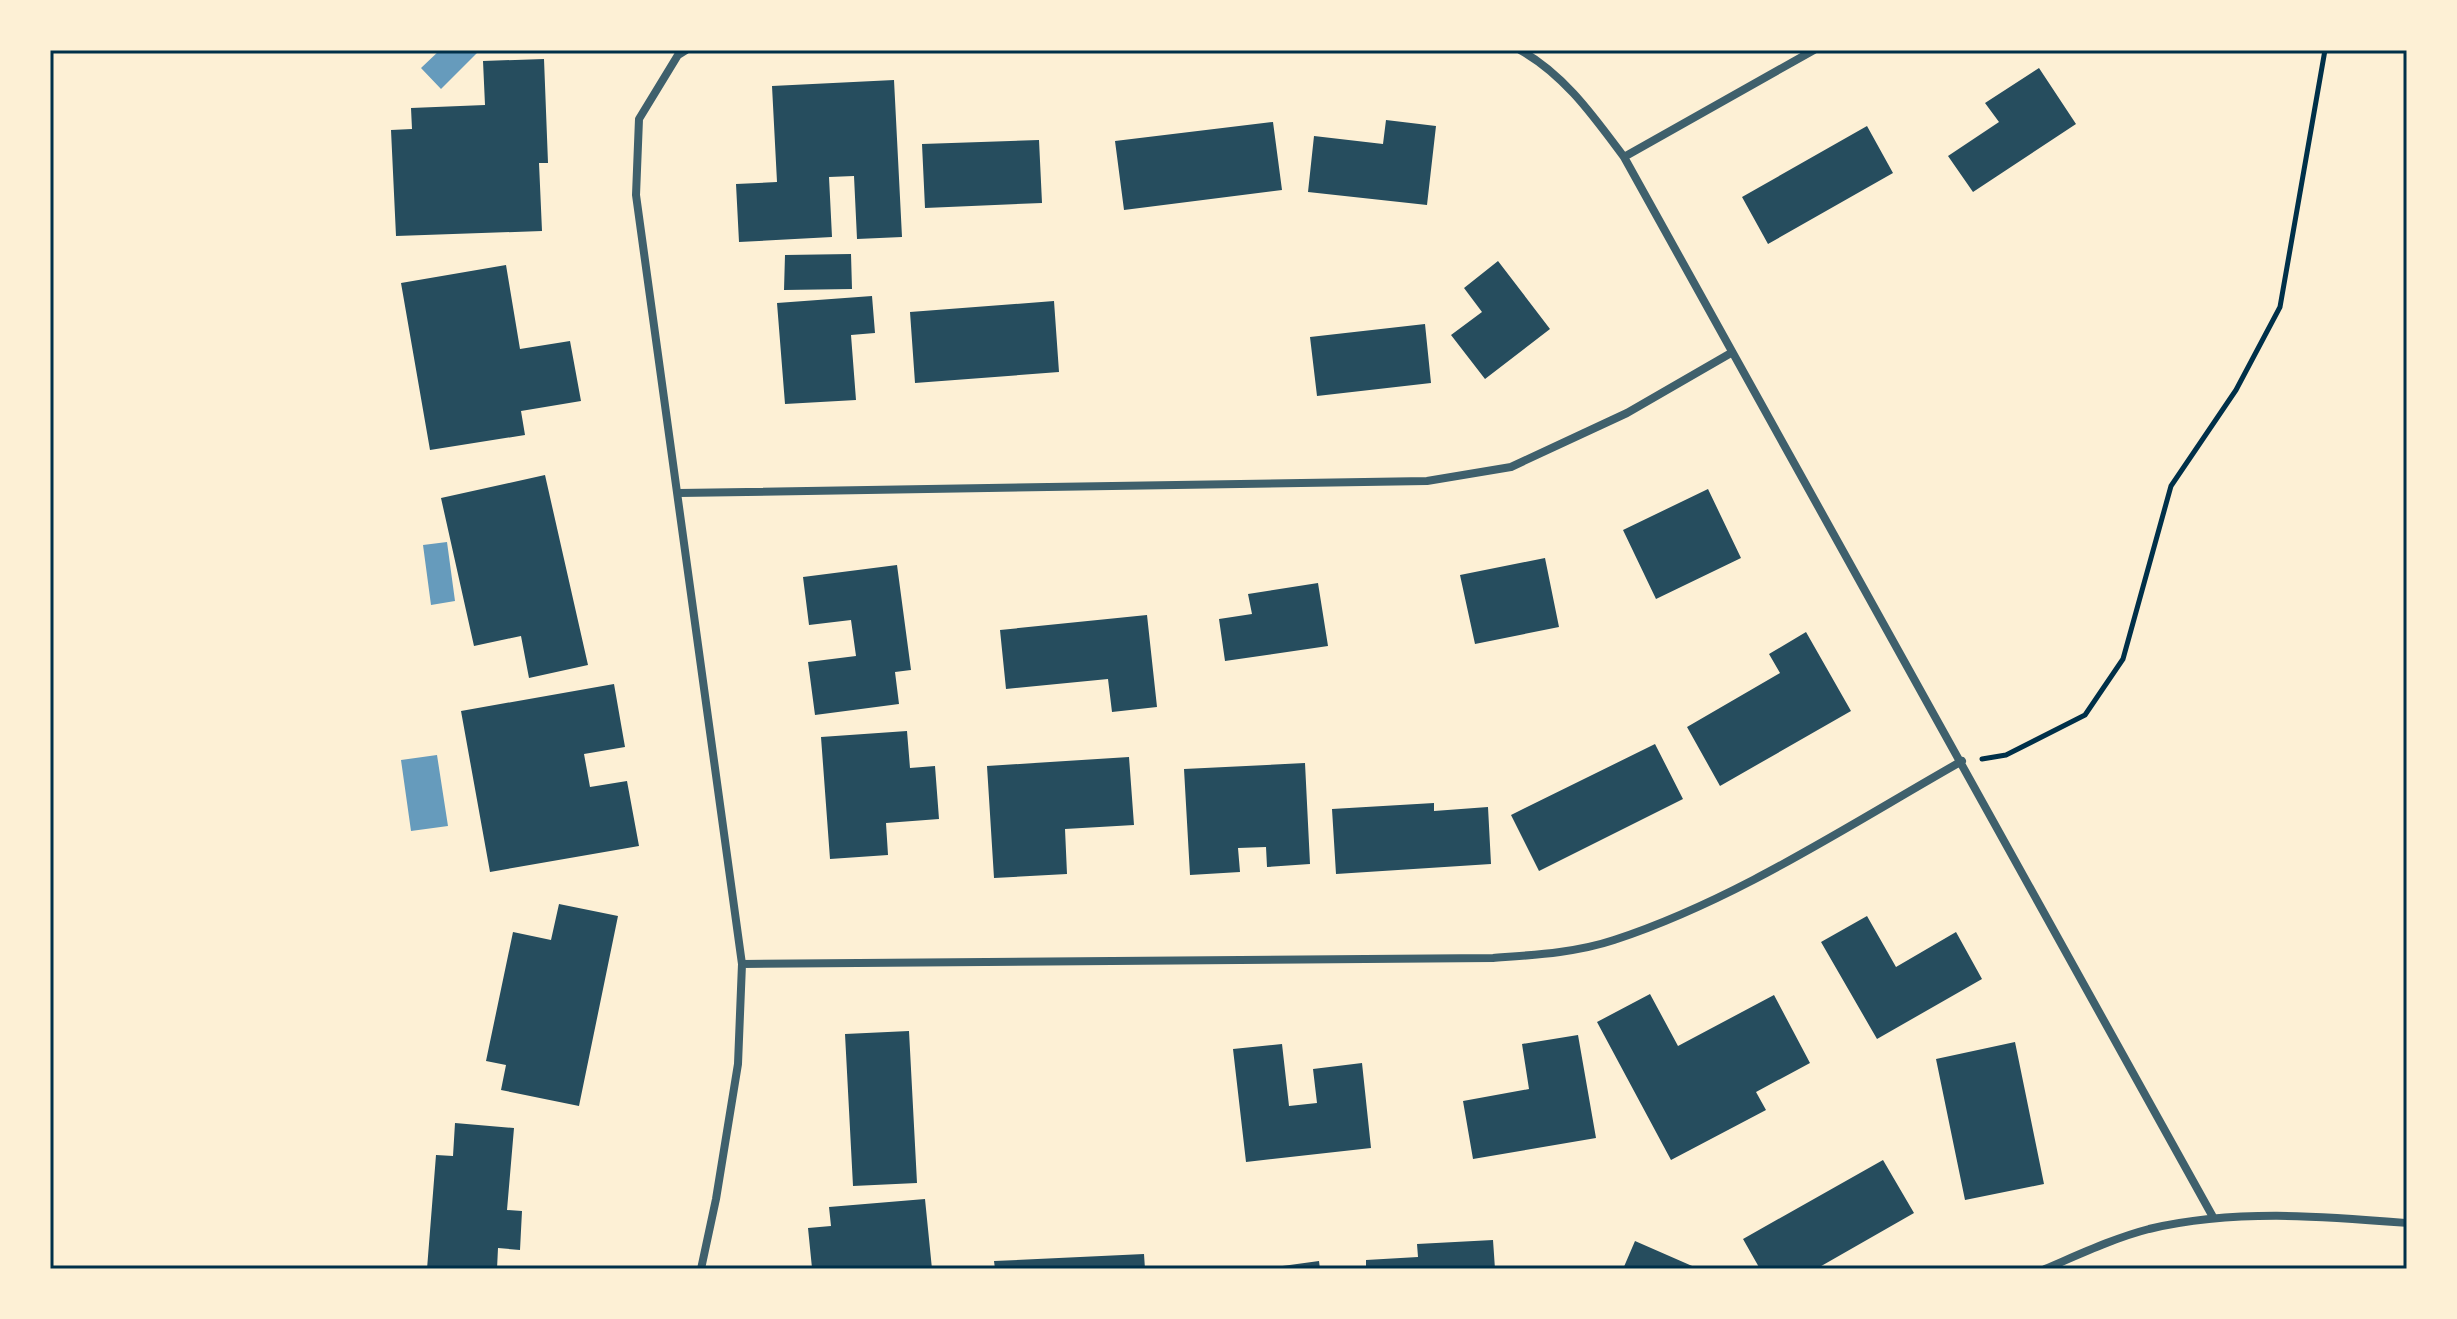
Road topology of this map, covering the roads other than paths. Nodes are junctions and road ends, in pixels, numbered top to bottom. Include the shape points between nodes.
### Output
1 (686, 50) edge
2 (1520, 50) edge
3 (1814, 50) edge
4 (1624, 157) junction
5 (1731, 353) junction
6 (679, 493) junction
7 (1962, 761) junction
8 (742, 964) junction
9 (2213, 1217) junction
10 (2407, 1223) edge
11 (701, 1269) edge
12 (2045, 1269) edge

1 - 6 street via 639,119 636,195
2 - 4 street via 1584,104
3 - 4 street
4 - 5 street
5 - 6 street via 1627,413 1511,467 1427,481
5 - 7 street
6 - 8 street
7 - 8 street via 1711,903 1611,941 1555,952 1493,958
7 - 9 street
8 - 11 street via 738,1064
9 - 10 street via 2306,1214
9 - 12 street via 2147,1230

